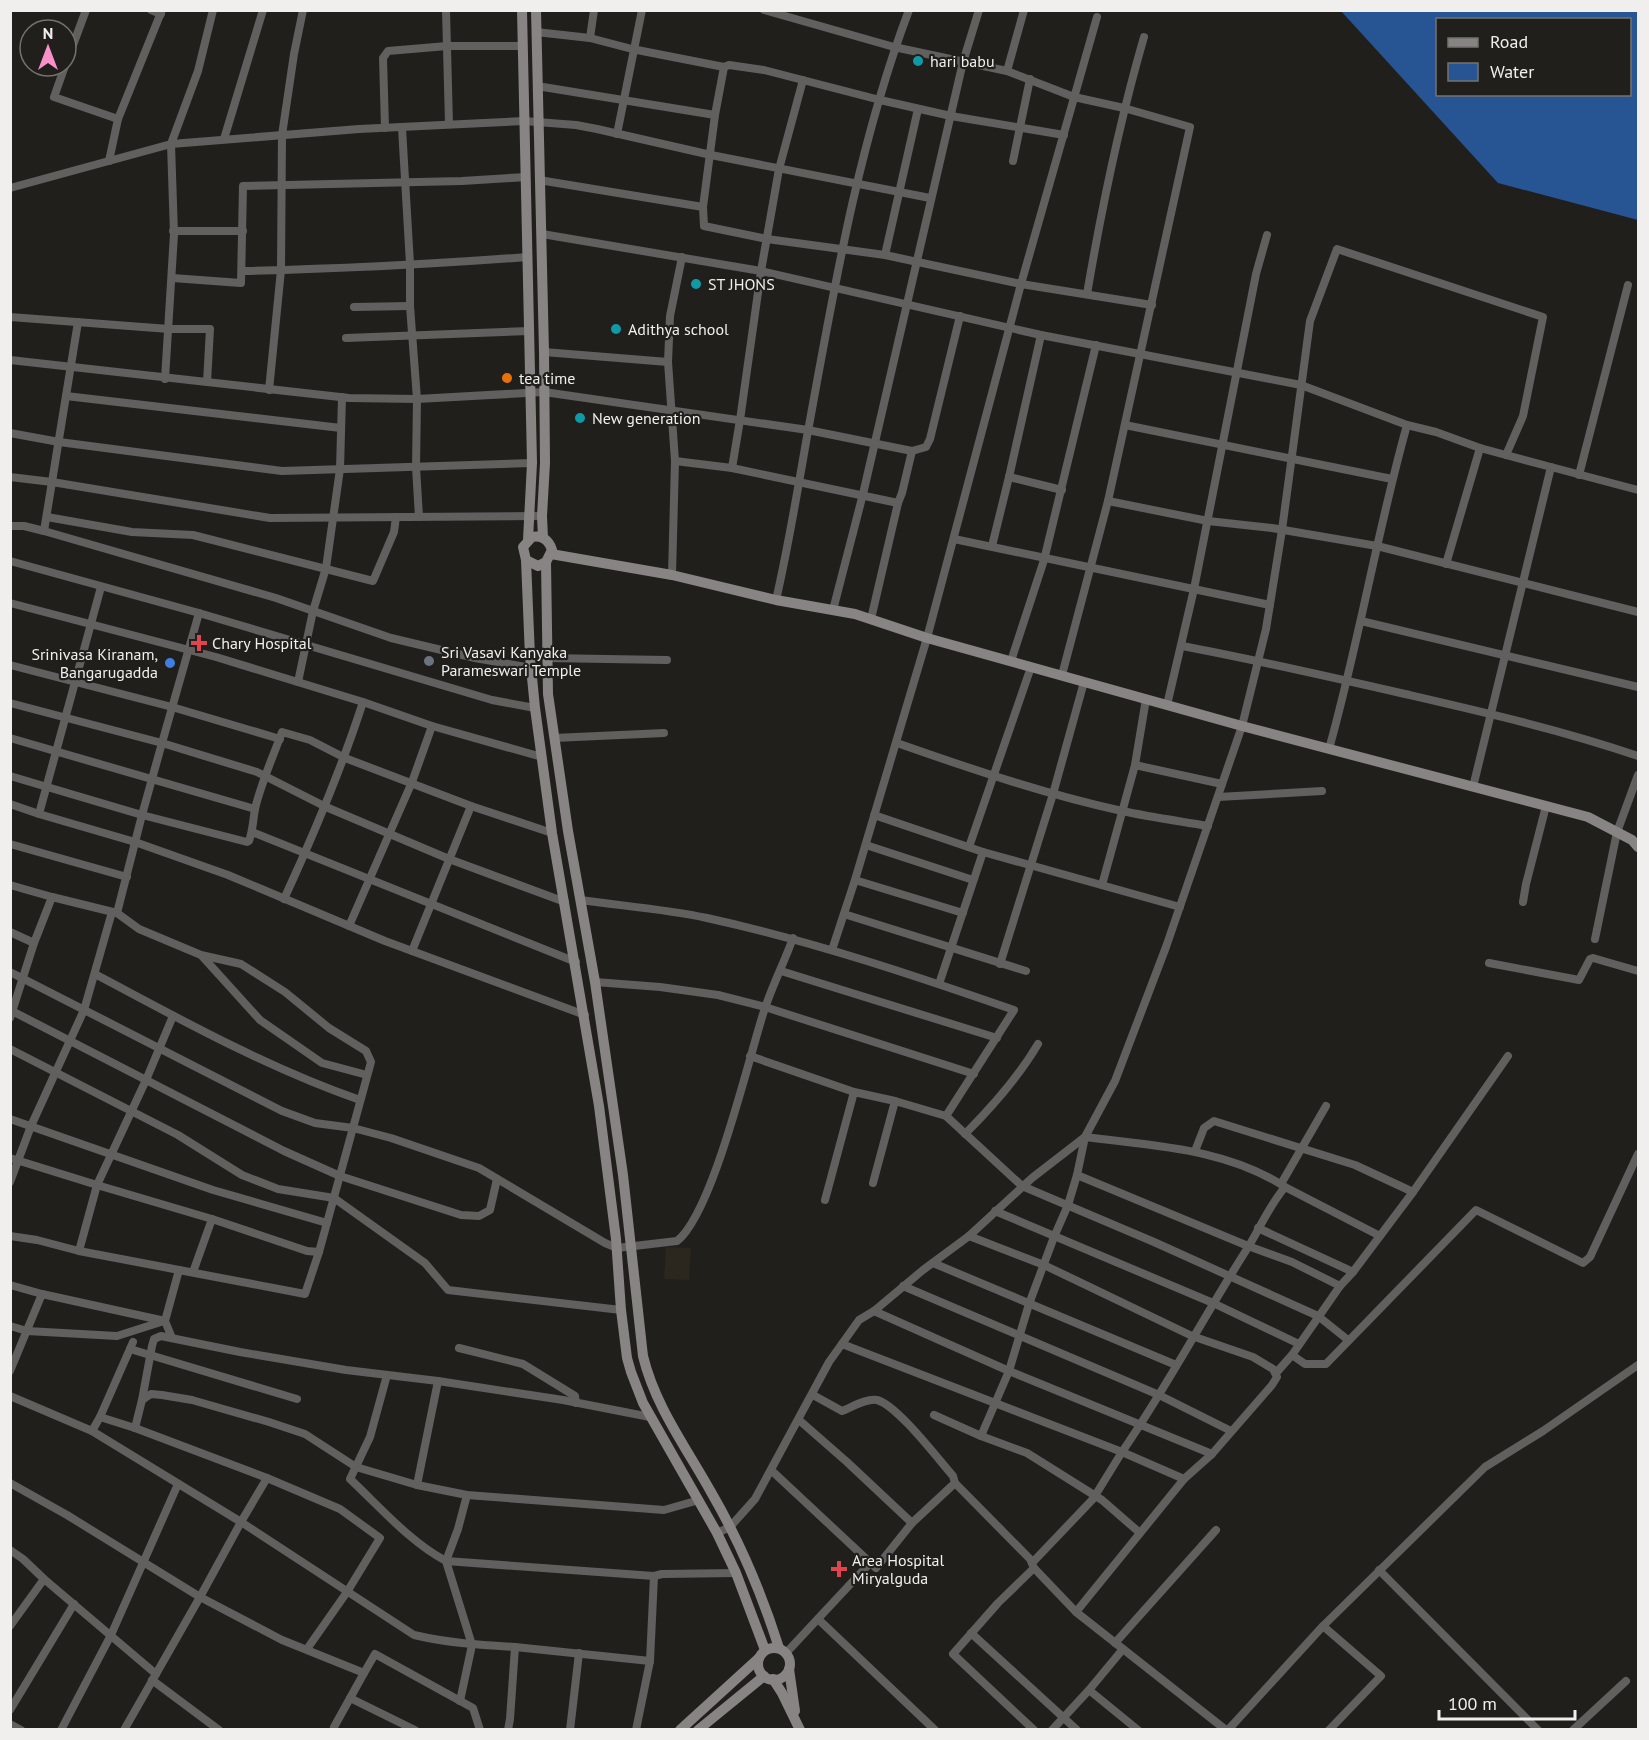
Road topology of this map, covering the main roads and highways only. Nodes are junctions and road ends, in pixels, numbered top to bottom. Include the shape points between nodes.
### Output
1 (522, 10) edge
2 (536, 10) edge
3 (543, 538) junction
4 (528, 540) junction
5 (549, 558) junction
6 (526, 560) junction
7 (1638, 847) edge
8 (782, 1651) junction
9 (762, 1654) junction
10 (789, 1669) junction
11 (769, 1678) junction
12 (798, 1725) edge
13 (680, 1730) edge
14 (698, 1730) edge

1 - 4 main road via 530,330
2 - 3 main road via 544,352
3 - 4 main road
3 - 5 main road via 551,546
4 - 6 main road via 522,552
5 - 6 main road via 538,566
5 - 7 main road via 672,575 871,619 1242,726 1588,818 1632,840
5 - 8 main road via 548,694 595,982 646,1368 664,1412 750,1567
6 - 9 main road via 535,708 552,833 599,1107 631,1372 650,1417 736,1573
8 - 9 main road via 769,1648
8 - 10 main road via 789,1660
9 - 11 main road via 758,1668
9 - 13 main road
10 - 11 main road via 783,1677
10 - 12 main road
11 - 12 main road
11 - 14 main road

